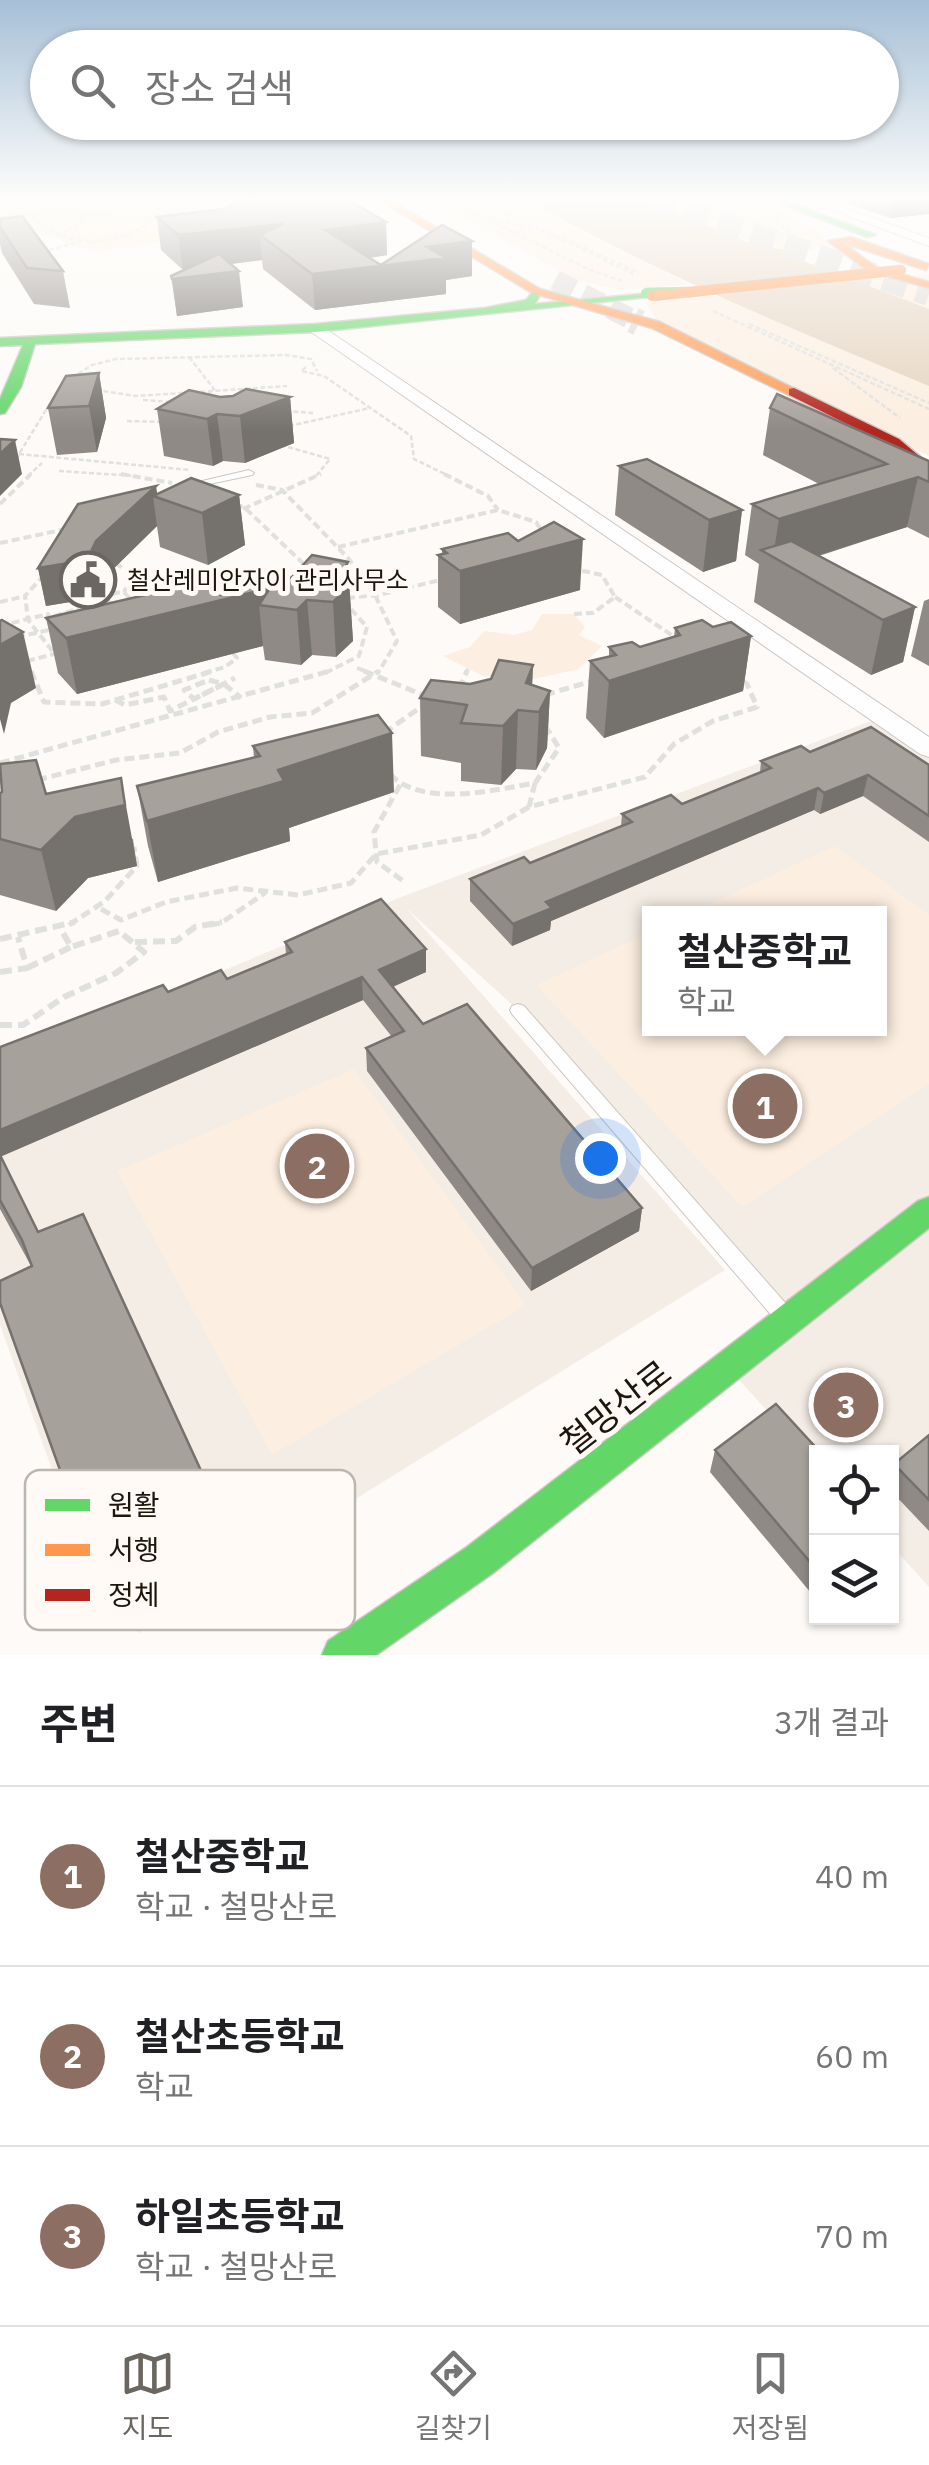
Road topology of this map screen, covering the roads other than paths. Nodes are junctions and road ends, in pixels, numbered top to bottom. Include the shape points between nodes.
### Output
1 (539, 277) edge
2 (541, 277) edge
3 (546, 277) edge
4 (814, 277) edge
5 (642, 291) junction
6 (589, 302) junction
7 (475, 314) junction
8 (316, 328) junction
9 (30, 341) junction
10 (0, 342) edge
11 (697, 371) dead end
12 (0, 410) edge
13 (864, 453) edge
14 (921, 467) edge
15 (248, 478) road end
16 (182, 487) edge
17 (929, 750) edge
18 (518, 1010) dead end
19 (929, 1210) edge
20 (787, 1320) junction
21 (342, 1655) edge

1 - 6 main road
2 - 6 main road
3 - 6 main road
4 - 5 main road, bridge via 693,292
5 - 6 main road via 604,292
5 - 6 main road via 638,307
6 - 7 main road
6 - 7 main road via 530,302
6 - 11 main road
6 - 14 main road via 850,418 894,442
7 - 8 main road
8 - 9 main road
8 - 17 street
9 - 10 main road
9 - 12 main road
13 - 14 main road
15 - 16 lane
18 - 20 lane
19 - 20 main road, 철망산로
20 - 21 main road, 철망산로 via 480,1560

